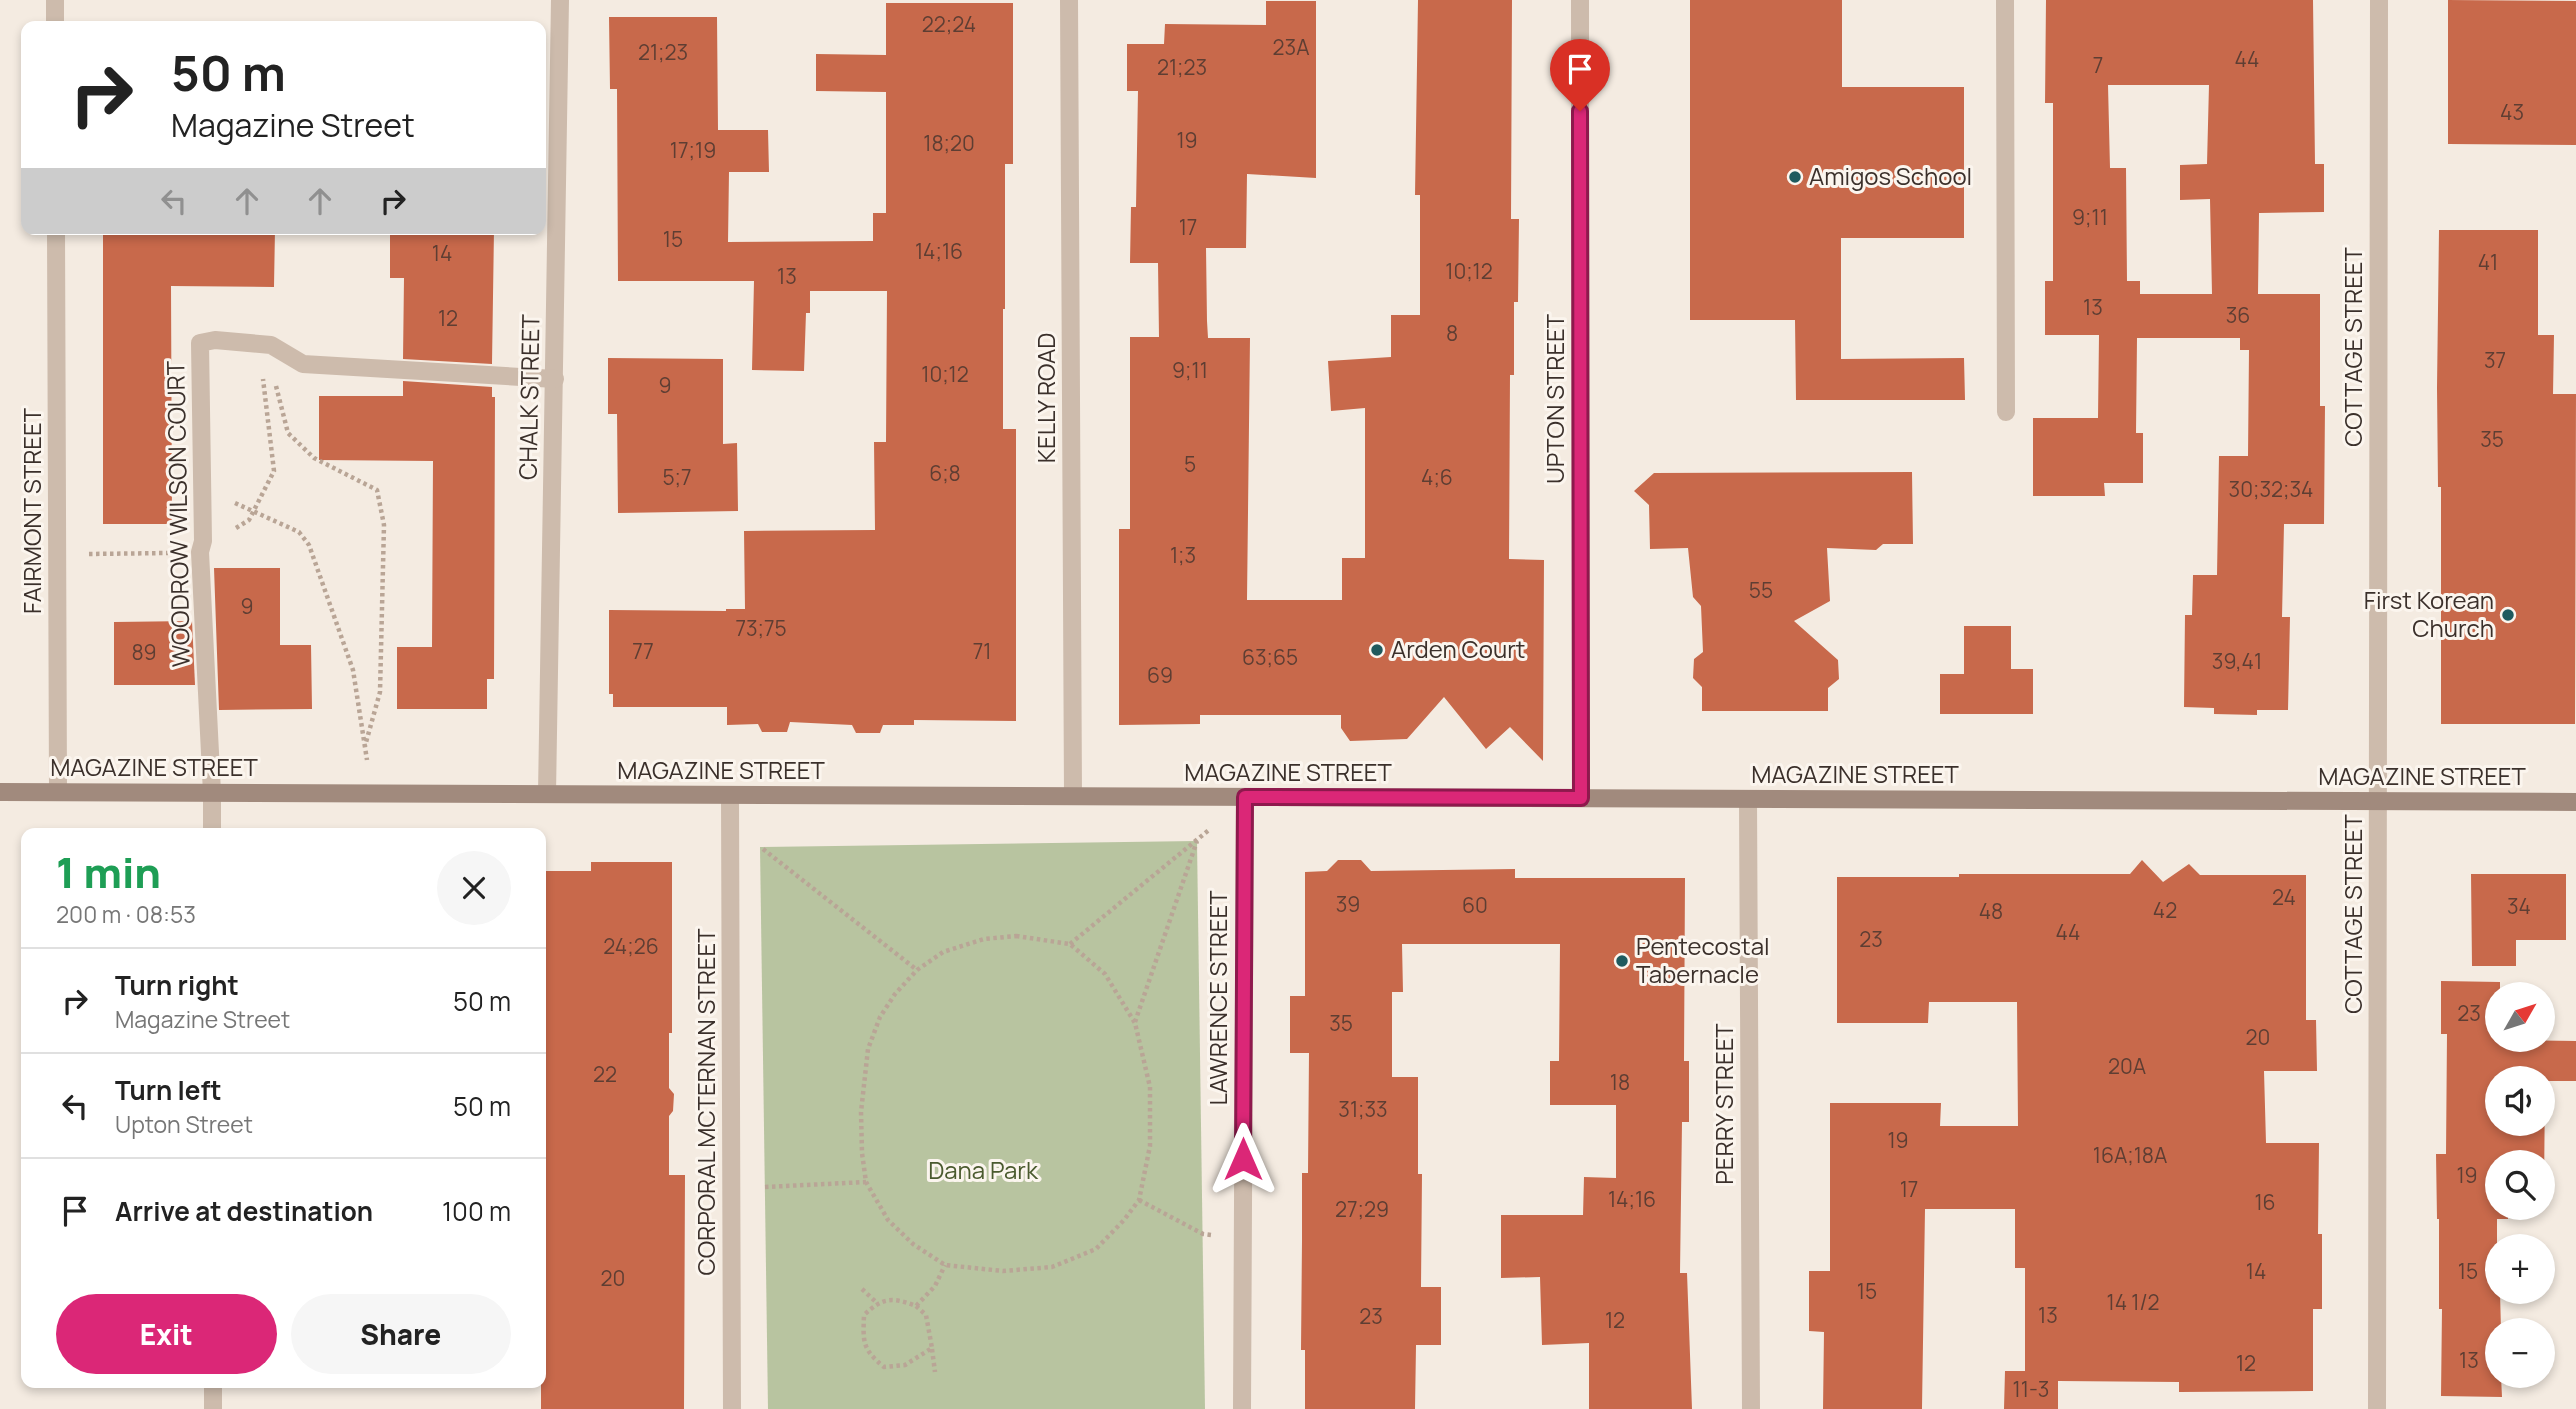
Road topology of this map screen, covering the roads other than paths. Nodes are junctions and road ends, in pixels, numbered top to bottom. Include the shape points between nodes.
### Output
1 (55, 0) edge
2 (560, 0) edge
3 (1069, 0) edge
4 (1580, 0) edge
5 (2005, 0) edge
6 (2379, 0) edge
7 (55, 21) edge
8 (56, 235) edge
9 (555, 379) junction
10 (2006, 412) dead end
11 (0, 792) edge
12 (58, 792) junction
13 (212, 793) junction
14 (547, 794) junction
15 (730, 795) junction
16 (1073, 796) junction
17 (1245, 797) junction
18 (1581, 798) junction
19 (1748, 799) junction
20 (2378, 802) junction
21 (2576, 802) edge
22 (212, 828) edge
23 (213, 1388) edge
24 (213, 1409) edge
25 (732, 1409) edge
26 (1242, 1409) edge
27 (1751, 1409) edge
28 (2377, 1409) edge

1 - 7 street
2 - 9 street, CHALK STREET
3 - 16 street, KELLY ROAD
4 - 18 street, UPTON STREET
5 - 10 street
6 - 20 street, COTTAGE STREET
8 - 12 street, FAIRMONT STREET
9 - 13 street, WOODROW WILSON COURT via 303,364 271,345 200,343 200,552
9 - 14 street, CHALK STREET
11 - 12 street, MAGAZINE STREET
12 - 13 street, MAGAZINE STREET
13 - 14 street, MAGAZINE STREET
13 - 22 street, WOODROW WILSON COURT
14 - 15 street, MAGAZINE STREET
15 - 16 street, MAGAZINE STREET
15 - 25 street, CORPORAL MCTERNAN STREET
16 - 17 street, MAGAZINE STREET
17 - 18 street, MAGAZINE STREET
17 - 26 street, LAWRENCE STREET
18 - 19 street, MAGAZINE STREET
19 - 20 street, MAGAZINE STREET
19 - 27 street, PERRY STREET
20 - 21 street, MAGAZINE STREET
20 - 28 street, COTTAGE STREET
23 - 24 street

